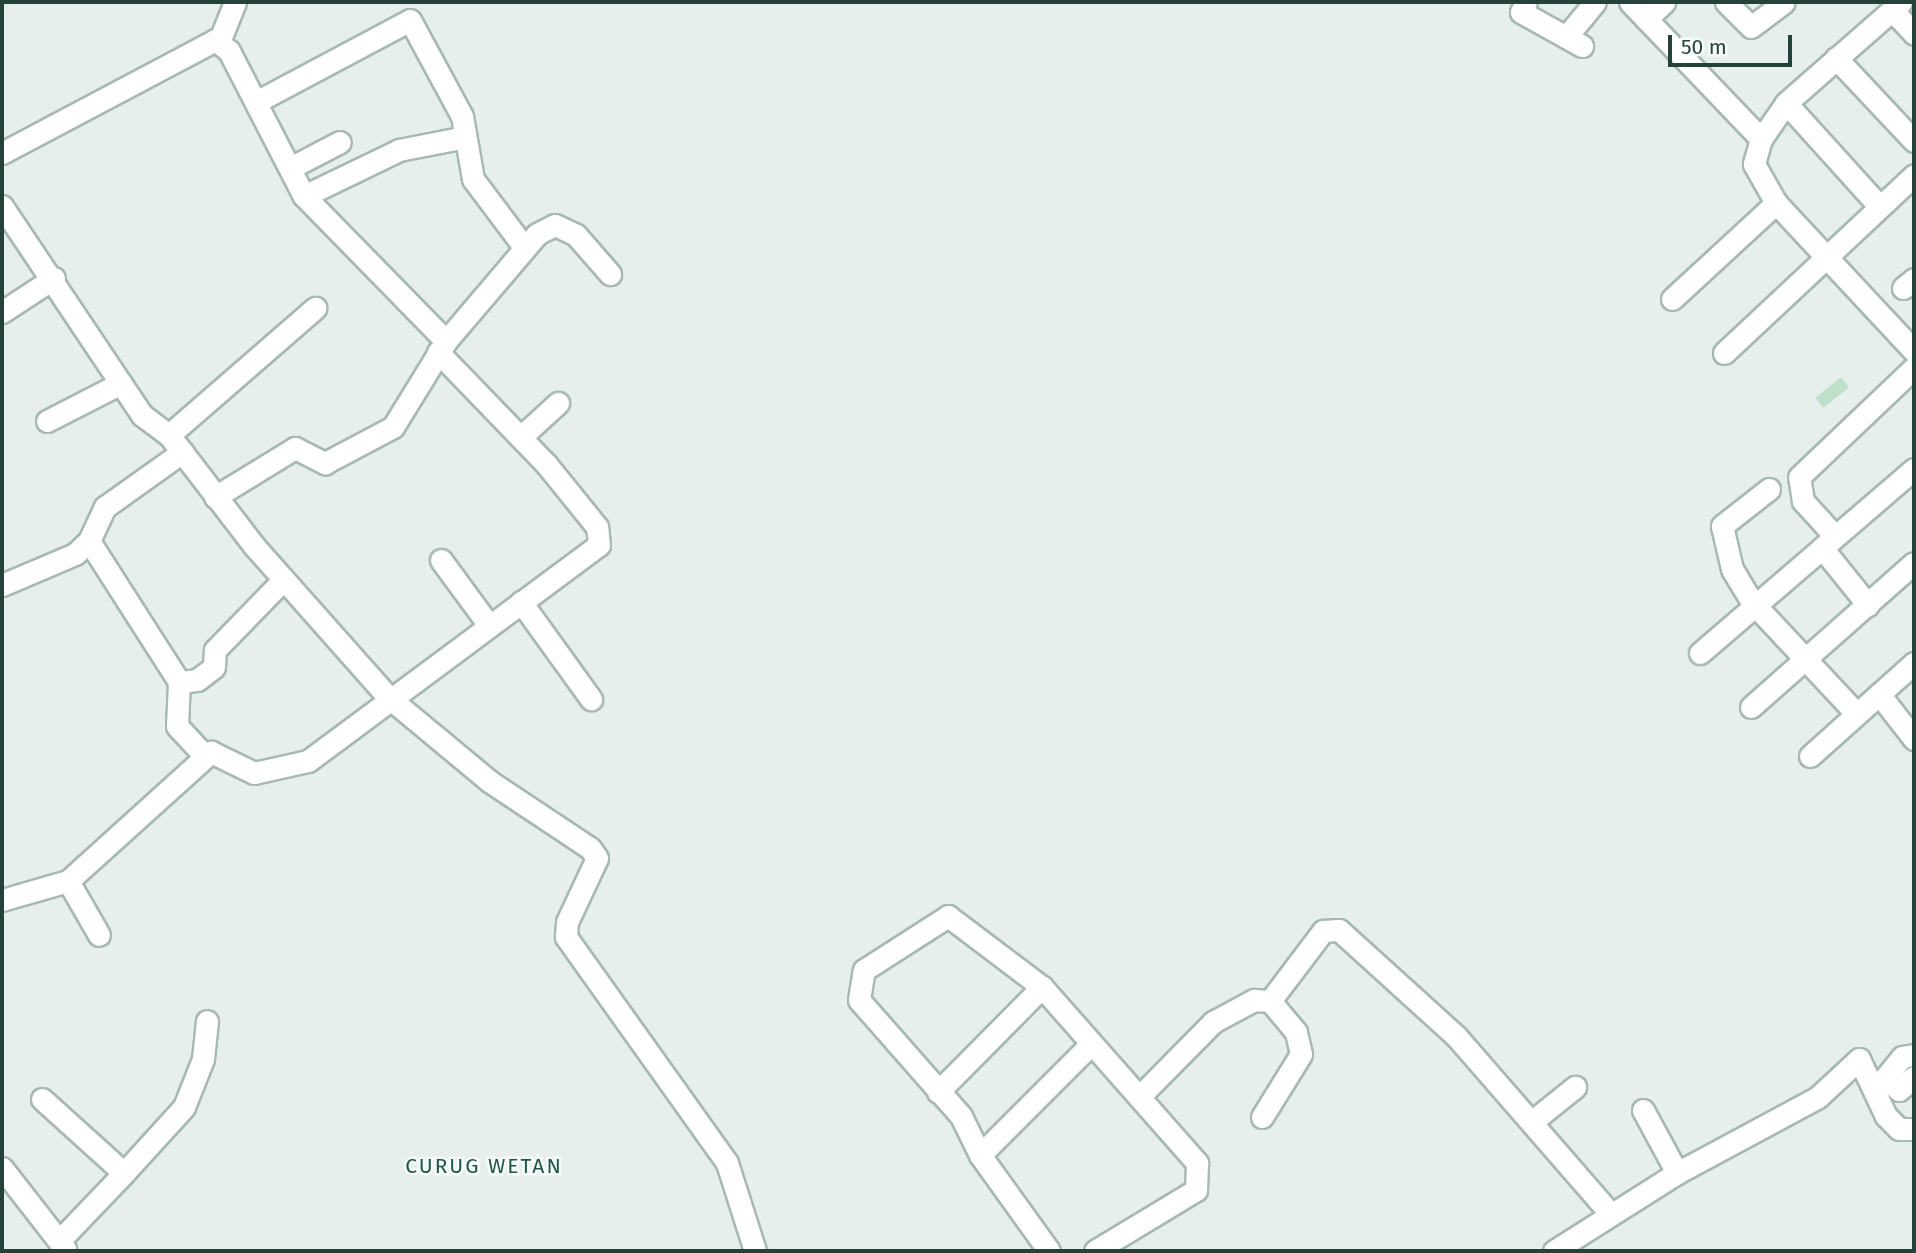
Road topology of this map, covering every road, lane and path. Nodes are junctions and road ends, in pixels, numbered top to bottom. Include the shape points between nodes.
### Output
1 (235, 2) edge
2 (1595, 2) edge
3 (1630, 2) edge
4 (1664, 2) edge
5 (1726, 2) edge
6 (1784, 2) edge
7 (1517, 5) edge
8 (1897, 6) edge
9 (1646, 19) junction
10 (1914, 34) edge
11 (219, 42) junction
12 (1836, 58) junction
13 (256, 102) junction
14 (1786, 103) junction
15 (465, 137) junction
16 (1761, 139) junction
17 (1914, 141) edge
18 (340, 142) dead end
19 (2, 153) edge
20 (289, 168) junction
21 (1914, 175) edge
22 (304, 196) junction
23 (1776, 203) junction
24 (2, 206) edge
25 (1879, 206) junction
26 (524, 247) junction
27 (1828, 254) junction
28 (610, 274) dead end
29 (54, 278) junction
30 (1672, 299) dead end
31 (315, 308) dead end
32 (2, 312) edge
33 (442, 347) junction
34 (1914, 351) edge
35 (1724, 353) dead end
36 (1914, 368) edge
37 (121, 383) junction
38 (558, 403) dead end
39 (47, 421) dead end
40 (522, 436) junction
41 (176, 444) junction
42 (1914, 469) edge
43 (1769, 489) dead end
44 (215, 497) junction
45 (89, 541) junction
46 (1828, 541) junction
47 (441, 560) dead end
48 (1914, 563) edge
49 (283, 580) junction
50 (2, 585) edge
51 (521, 602) junction
52 (1752, 602) junction
53 (1868, 605) junction
54 (488, 624) junction
55 (1700, 653) dead end
56 (1805, 660) junction
57 (1914, 663) edge
58 (179, 682) junction
59 (1879, 694) junction
60 (388, 697) junction
61 (591, 699) dead end
62 (1751, 707) dead end
63 (1856, 713) junction
64 (1914, 737) edge
65 (204, 755) junction
66 (1810, 756) dead end
67 (68, 881) junction
68 (2, 900) edge
69 (99, 935) dead end
70 (1042, 987) junction
71 (1270, 1002) junction
72 (207, 1021) dead end
73 (1091, 1044) junction
74 (1914, 1055) edge
75 (1914, 1077) edge
76 (1575, 1087) dead end
77 (938, 1092) junction
78 (1142, 1094) junction
79 (42, 1099) dead end
80 (1643, 1110) dead end
81 (1262, 1117) dead end
82 (1534, 1120) junction
83 (1914, 1129) edge
84 (980, 1155) junction
85 (2, 1168) edge
86 (1677, 1173) junction
87 (124, 1174) junction
88 (1611, 1214) junction
89 (1585, 1244) edge
90 (64, 1245) edge
91 (755, 1251) edge
92 (1049, 1251) edge
93 (1095, 1251) edge
94 (1554, 1251) edge

1 - 11 street
2 - 7 street via 1574,41
3 - 9 street
4 - 9 street
5 - 6 street via 1751,27
8 - 10 street
8 - 12 street
9 - 16 street
11 - 13 street
11 - 19 street via 202,42
12 - 14 street
12 - 17 street
13 - 15 street via 410,20 457,106
13 - 20 street
14 - 16 street
14 - 25 street
15 - 22 street via 399,150
15 - 26 street via 474,178
16 - 23 street via 1754,164
18 - 20 street
20 - 22 street
21 - 25 street
22 - 33 street
23 - 27 street
23 - 30 street
24 - 29 street
25 - 27 street
26 - 28 street via 555,225 576,235
26 - 33 street
27 - 34 street
27 - 35 street
29 - 32 street
29 - 37 street
31 - 41 street
33 - 40 street
33 - 44 street via 393,427 325,463 295,448
36 - 46 street via 1799,477 1802,501
37 - 39 street
37 - 41 street via 142,415
38 - 40 street
40 - 51 street via 597,527 599,545
41 - 44 street
41 - 45 street via 104,507
42 - 46 street
43 - 52 street via 1722,526 1732,569
44 - 49 street
45 - 50 street
45 - 58 street
46 - 52 street
46 - 53 street
47 - 54 street
48 - 53 street
49 - 58 street via 215,650 214,667 197,680
49 - 60 street
51 - 54 street
51 - 61 street
52 - 55 street
52 - 56 street
53 - 56 street
54 - 60 street
56 - 62 street
56 - 63 street
57 - 59 street
58 - 65 street via 177,726
59 - 63 street
59 - 64 street
60 - 65 street via 308,761 254,773 234,769 219,752
60 - 91 street via 489,781 566,827 597,858 567,922 566,937 727,1163
63 - 66 street
65 - 67 street
67 - 68 street
67 - 69 street
70 - 73 street
70 - 77 street
70 - 77 street via 948,916 864,971 857,984 859,1000
71 - 78 street via 1254,1000 1213,1022
71 - 81 street via 1296,1032 1301,1054
71 - 82 street via 1323,931 1339,930 1406,987
72 - 87 street via 203,1059 184,1107
73 - 78 street
73 - 84 street
74 - 75 street via 1902,1058 1885,1078 1899,1090
76 - 82 street
77 - 84 street via 961,1116
78 - 93 street via 1192,1156 1201,1184
79 - 87 street
80 - 86 street
82 - 88 street
83 - 86 street via 1899,1129 1886,1116 1859,1059 1818,1097
84 - 92 street
85 - 90 street
86 - 88 street
87 - 90 street
88 - 89 street
89 - 94 street

